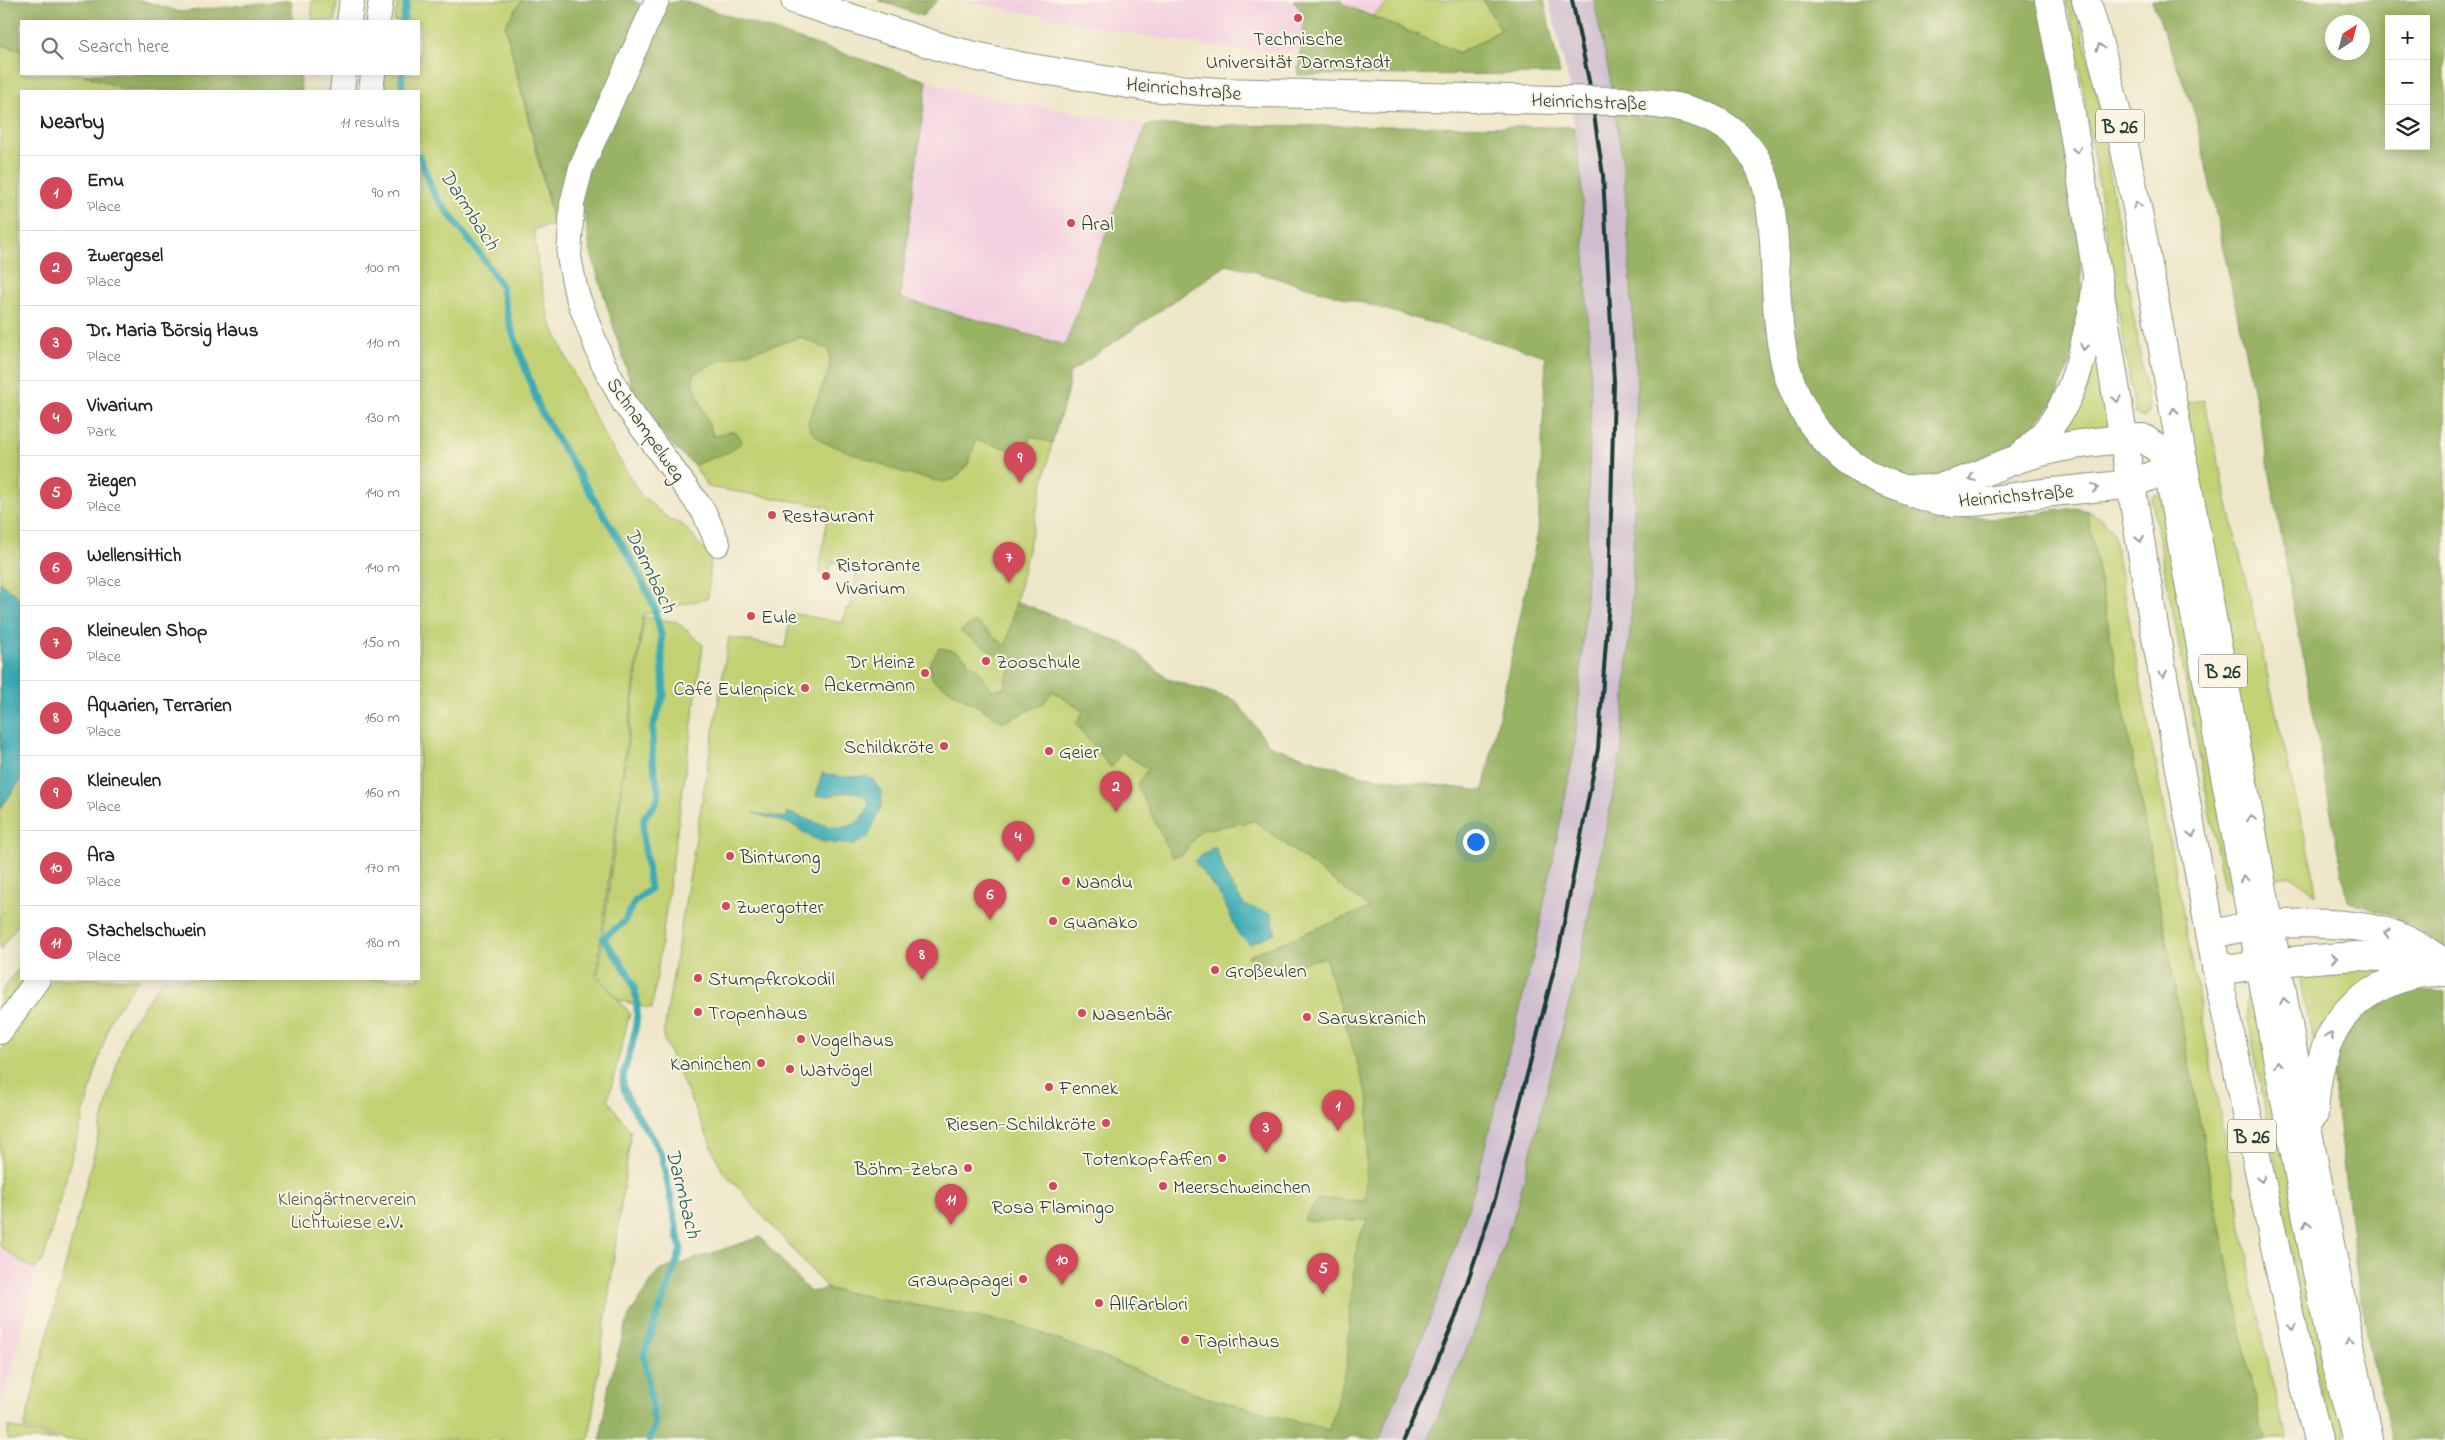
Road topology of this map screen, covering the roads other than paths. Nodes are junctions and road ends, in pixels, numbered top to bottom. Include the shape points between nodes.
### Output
1 (352, 0) edge
2 (380, 0) edge
3 (657, 0) edge
4 (795, 0) edge
5 (2049, 0) edge
6 (2086, 0) edge
7 (349, 20) edge
8 (378, 20) edge
9 (344, 75) edge
10 (373, 75) edge
11 (342, 90) edge
12 (371, 90) edge
13 (2096, 265) junction
14 (2124, 439) junction
15 (2017, 459) junction
16 (2175, 464) junction
17 (2131, 484) junction
18 (1904, 489) junction
19 (718, 544) dead end
20 (2262, 926) junction
21 (2212, 936) junction
22 (2268, 963) junction
23 (2445, 964) edge
24 (2216, 966) junction
25 (2445, 970) edge
26 (37, 980) edge
27 (0, 1032) edge
28 (2312, 1153) junction
29 (2318, 1440) edge
30 (2357, 1440) edge
31 (2369, 1440) edge

1 - 7 street
2 - 8 street
3 - 19 street, Schnampelweg via 582,168 572,204 569,257 576,292 602,361 624,403 704,512
4 - 18 main road, Heinrichstraße, bridge via 953,51 1019,66 1147,87 1219,92 1624,101 1688,109 1707,116 1742,140 1754,154 1763,174 1771,202 1783,355 1797,397 1820,434 1838,454 1855,468
5 -> 13 main road, B 26
16 -> 6 main road, B 26 via 2147,253 2126,149
9 - 11 street
10 - 12 street
13 -> 14 main road, B 26
13 -> 15 main road via 2096,295 2072,390 2052,427
14 - 15 main road via 2081,444
14 - 16 main road via 2143,438
14 - 17 main road, B 26
15 -> 18 main road via 1968,480 1939,488
16 - 17 main road, Heinrichstraße
20 -> 16 main road, B 26
18 -> 17 main road, Heinrichstraße via 1942,501 1963,502
17 -> 21 main road, B 26
20 - 21 main road via 2227,930
20 - 22 main road, B 26
23 -> 20 main road via 2404,939 2374,929 2351,925
21 - 24 main road, B 26
22 - 24 main road via 2232,969
22 -> 25 main road via 2387,956 2408,958
28 -> 22 main road, B 26
30 -> 22 main road via 2335,1363 2317,1272
24 -> 29 main road, B 26 via 2300,1370
28 -> 25 main road via 2317,1076 2326,1044 2338,1024 2355,1002 2378,988 2413,974
26 - 27 street
31 -> 28 main road, B 26

